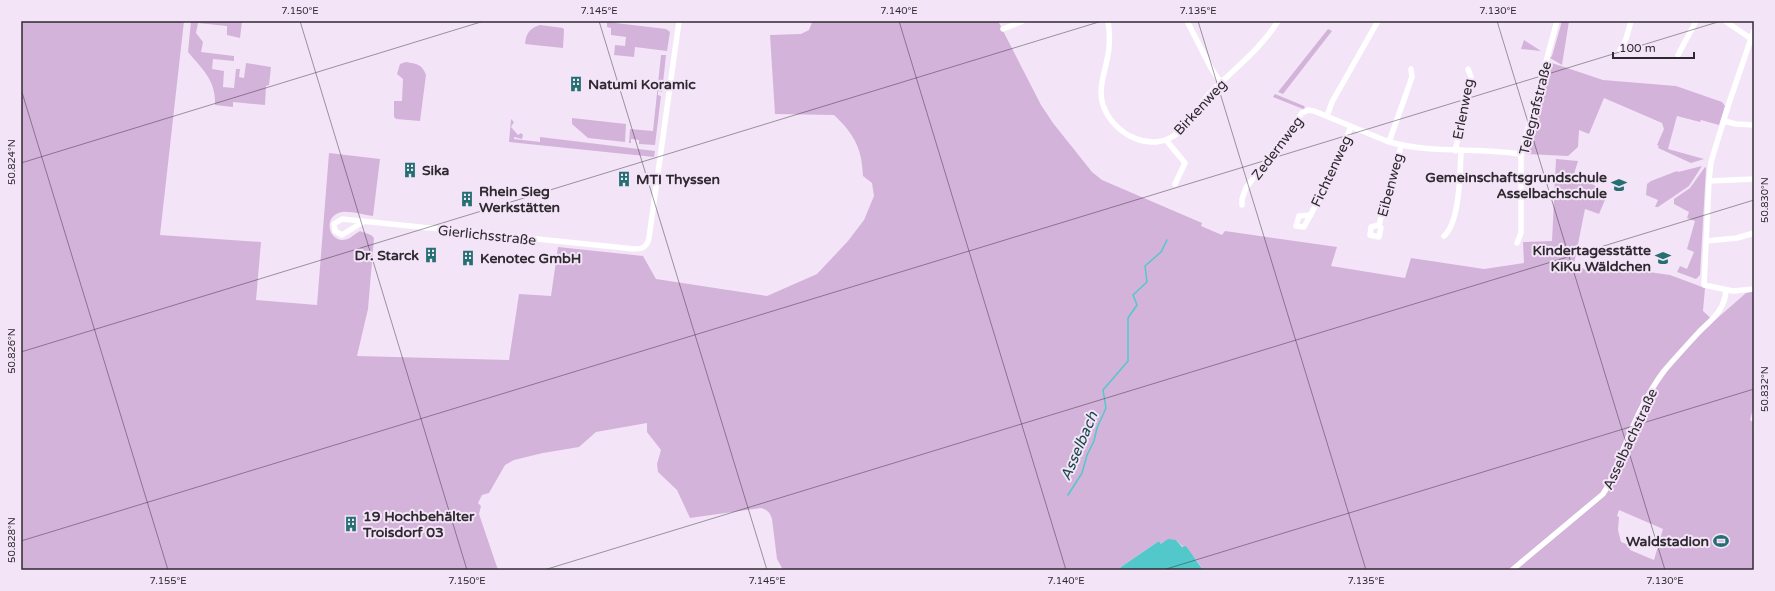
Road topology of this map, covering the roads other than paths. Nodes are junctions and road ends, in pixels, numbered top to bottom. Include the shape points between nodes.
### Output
1 (679, 21) edge
2 (1023, 21) edge
3 (1108, 21) edge
4 (1188, 21) edge
5 (1278, 21) edge
6 (1378, 21) edge
7 (1557, 21) edge
8 (1631, 21) edge
9 (1696, 21) edge
10 (1725, 21) edge
11 (1003, 29) dead end
12 (1754, 30) edge
13 (1753, 40) edge
14 (1620, 50) dead end
15 (1678, 55) dead end
16 (1468, 68) dead end
17 (1411, 69) dead end
18 (1221, 83) junction
19 (1327, 116) junction
20 (1724, 121) junction
21 (1754, 125) edge
22 (1351, 126) junction
23 (1166, 140) junction
24 (1389, 142) junction
25 (1401, 146) junction
26 (1458, 151) junction
27 (1521, 154) junction
28 (1754, 179) edge
29 (1709, 181) junction
30 (1175, 184) dead end
31 (1242, 205) dead end
32 (1310, 215) dead end
33 (364, 222) junction
34 (1379, 225) dead end
35 (1754, 233) edge
36 (1444, 236) dead end
37 (1706, 241) junction
38 (1518, 243) dead end
39 (1754, 289) edge
40 (1726, 290) junction
41 (1512, 570) edge

1 - 33 street, Gierlichsstraße via 649,238 645,248
2 - 11 street
3 - 23 street, Birkenweg via 1109,44 1101,91 1106,111 1117,128 1135,139 1152,142
4 - 18 street
5 - 18 street, Birkenweg via 1266,38
6 - 19 street via 1332,102
7 - 27 street, Telegrafstraße
8 - 14 street
9 - 15 street
10 - 13 street
12 - 13 street
13 - 20 street via 1747,47
16 - 26 street, Erlenweg via 1471,77
17 - 24 street via 1412,77
18 - 23 street, Birkenweg via 1180,132
19 - 22 street, Zedernweg
19 - 31 street, Zedernweg via 1310,110 1302,113 1246,188
20 - 21 street
20 - 29 street via 1711,162
22 - 24 street, Zedernweg
22 - 32 street, Fichtenweg via 1330,179
23 - 30 street via 1185,163
24 - 25 street, Zedernweg
25 - 26 street, Zedernweg
25 - 34 street, Eibenweg
26 - 27 street, Zedernweg
26 - 36 street, Erlenweg via 1459,184 1451,226
27 - 38 street, Telegrafstraße via 1521,233
28 - 29 street
29 - 37 street
33 - 33 street, Gierlichsstraße via 336,221 334,228 342,235
35 - 37 street via 1737,238
37 - 40 street via 1704,285
39 - 40 street
40 - 41 street, Asselbachstraße via 1724,302 1717,315 1669,365 1656,383 1603,494

